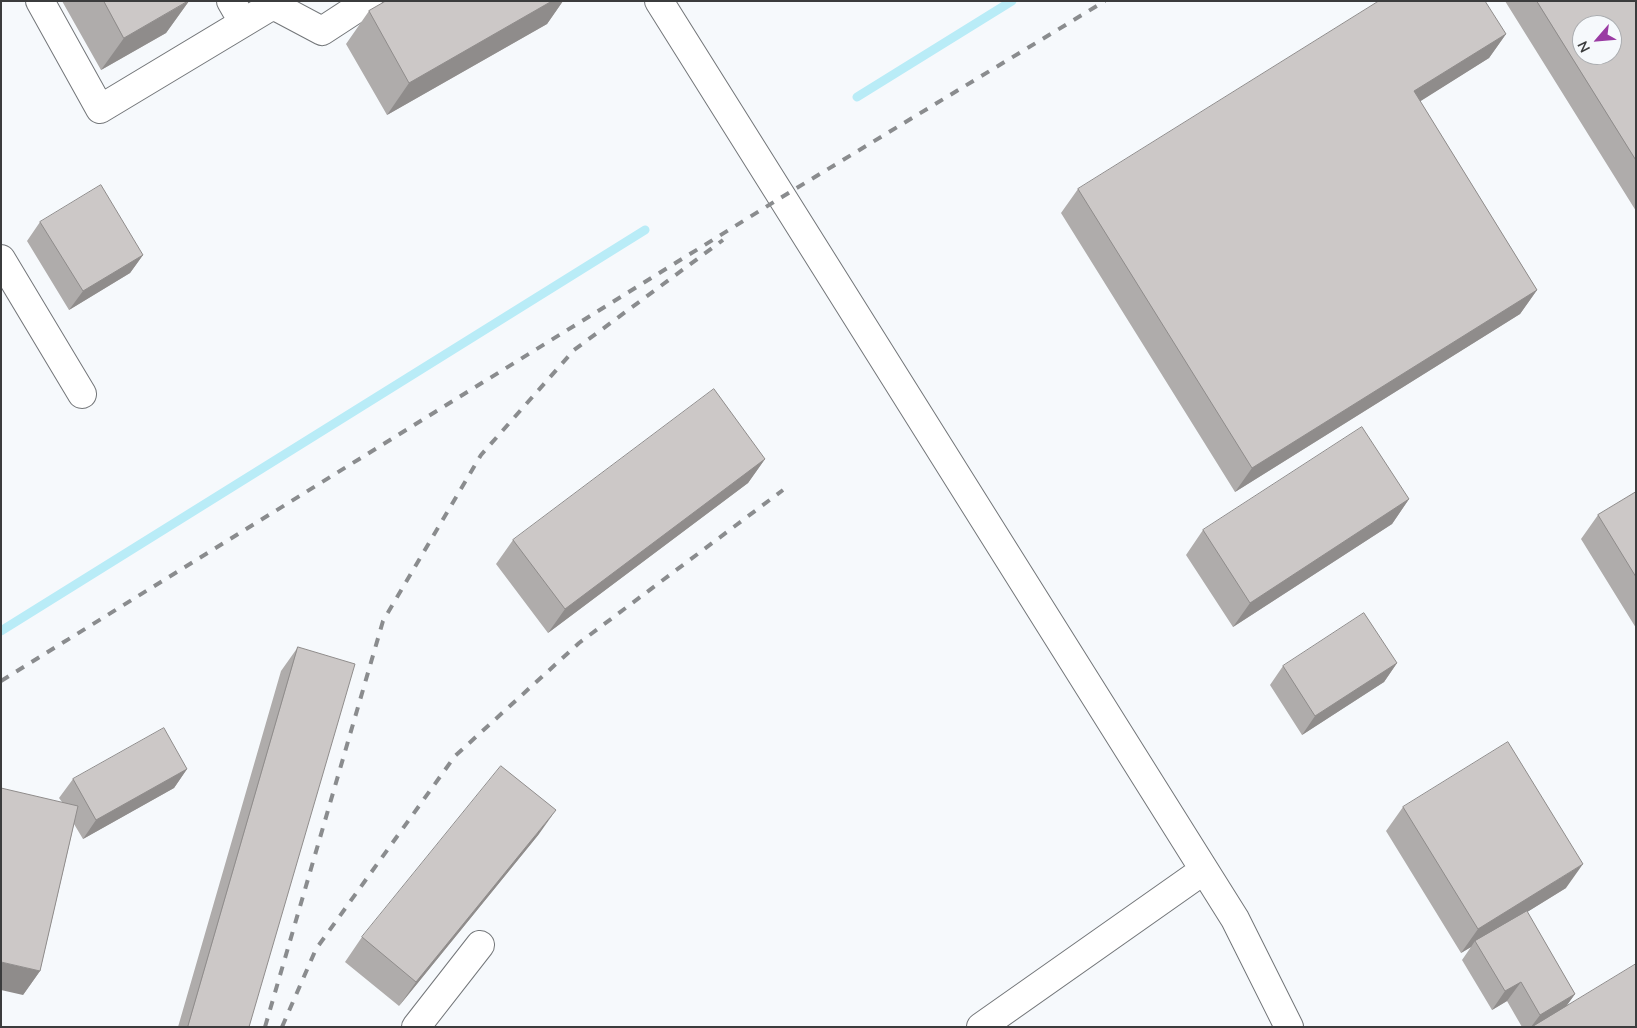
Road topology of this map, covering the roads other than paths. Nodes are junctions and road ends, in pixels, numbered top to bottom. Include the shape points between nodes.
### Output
1 (40, 1) edge
2 (368, 1) edge
3 (659, 1) edge
4 (237, 12) edge
5 (1, 259) edge
6 (82, 394) dead end
7 (1204, 870) junction
8 (480, 945) dead end
9 (416, 1027) edge
10 (981, 1027) edge
11 (1289, 1027) edge

1 - 4 street via 100,108
2 - 4 street via 322,31 273,5
3 - 7 street
5 - 6 street
7 - 10 street
7 - 11 street via 1235,919
8 - 9 street

